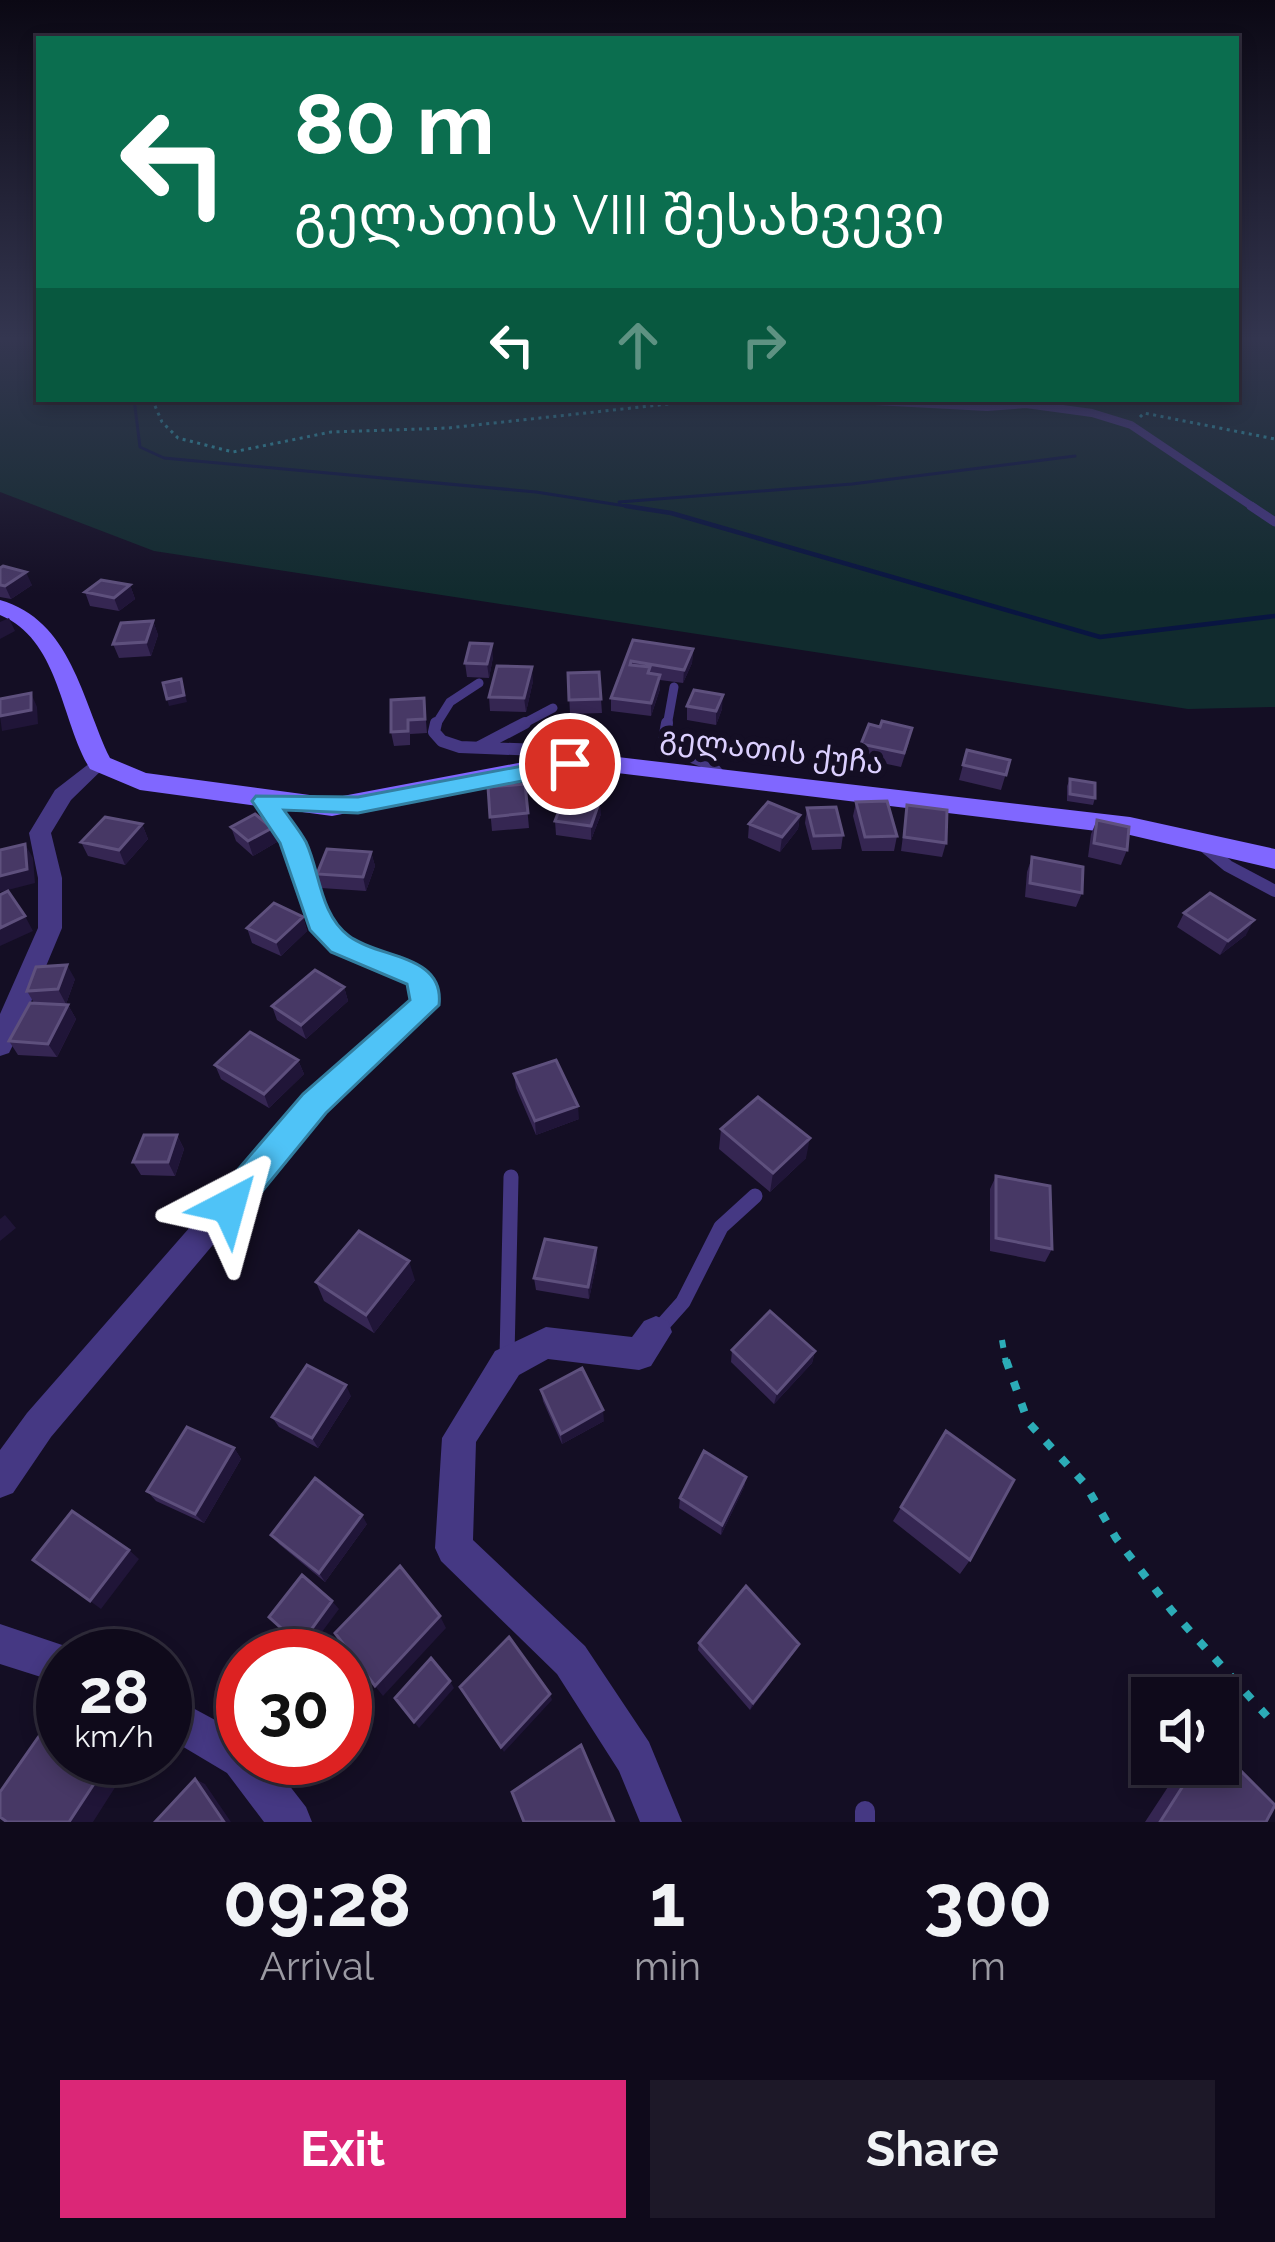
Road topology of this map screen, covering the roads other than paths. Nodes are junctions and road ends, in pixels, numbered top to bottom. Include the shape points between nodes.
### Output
1 (1128, 424) edge
2 (1275, 522) edge
3 (0, 607) edge
4 (479, 683) dead end
5 (674, 687) dead end
6 (553, 708) dead end
7 (478, 747) junction
8 (99, 763) junction
9 (602, 764) junction
10 (720, 776) junction
11 (265, 801) junction
12 (1199, 842) junction
13 (1275, 860) edge
14 (1275, 891) edge
15 (0, 1045) edge
16 (511, 1178) dead end
17 (755, 1196) dead end
18 (656, 1332) joint
19 (507, 1363) junction
20 (0, 1480) edge
21 (0, 1644) edge
22 (36, 1655) edge
23 (192, 1729) edge
24 (291, 1822) edge
25 (661, 1822) edge

1 - 2 lane
3 - 8 main road via 36,625 50,644
4 - 7 lane via 446,703 434,732
5 - 10 lane via 663,746
6 - 7 lane
7 - 9 lane via 592,752
8 - 11 main road, გელათის ქუჩა via 140,781
8 - 15 street via 62,796 40,833 50,928
9 - 10 main road, გელათის ქუჩა
9 - 11 main road, გელათის ქუჩა via 534,768 358,805
10 - 12 main road, გელათის ქუჩა via 1130,826
11 - 20 street via 293,842 320,922 341,945 417,976 424,1005 315,1104
12 - 13 main road, გელათის ქუჩა
12 - 14 lane
16 - 19 lane
17 - 18 lane via 722,1227 682,1302
18 - 19 street via 640,1354 546,1342
19 - 25 street via 459,1438 454,1547 571,1660 634,1757
21 - 22 street
23 - 24 street via 242,1758

